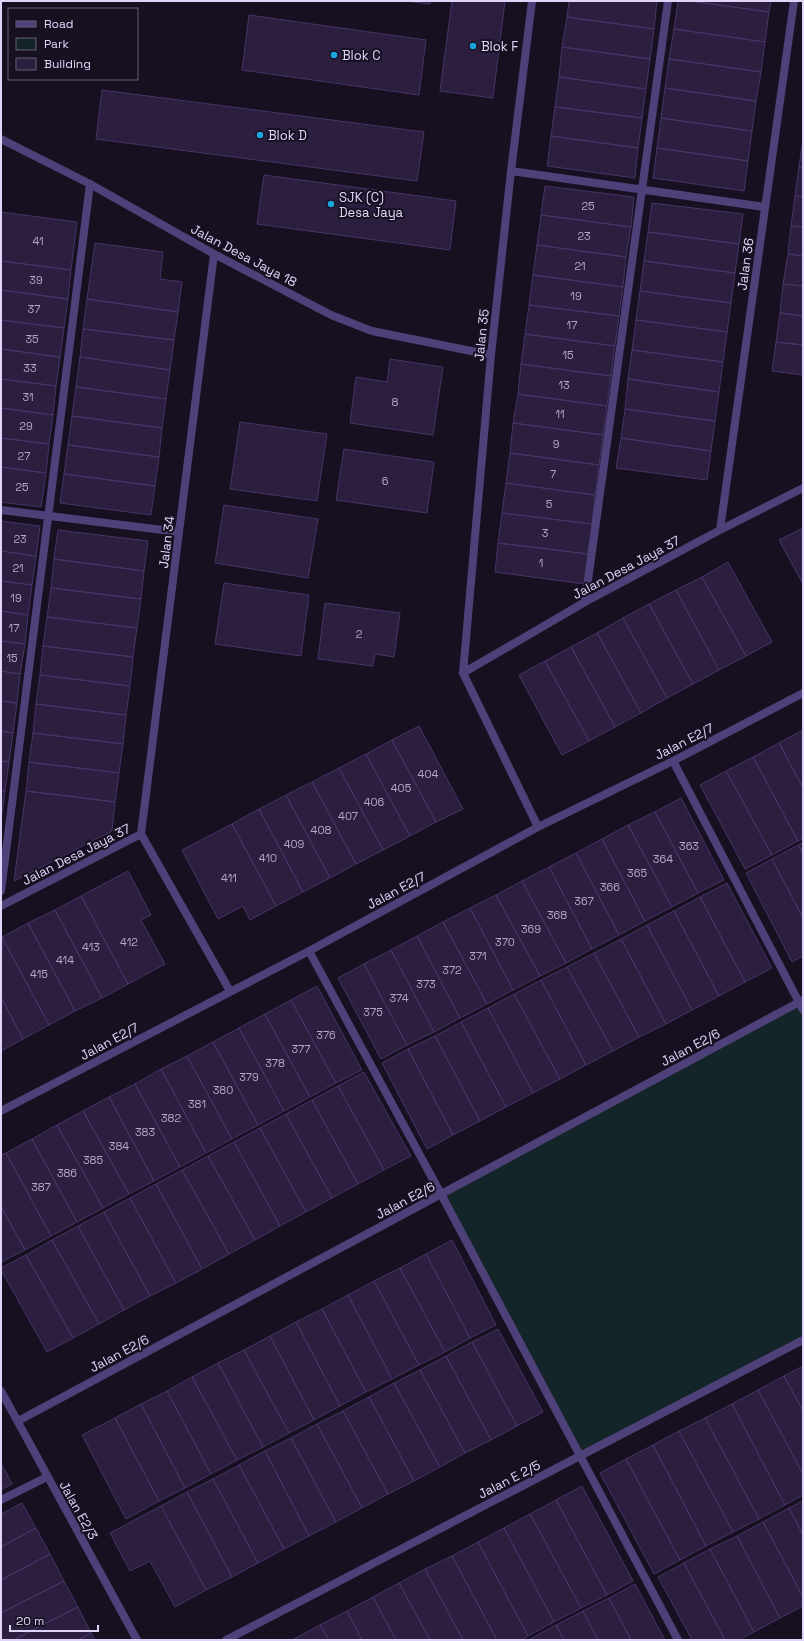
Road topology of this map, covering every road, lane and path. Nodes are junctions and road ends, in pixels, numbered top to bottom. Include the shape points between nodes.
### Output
1 (532, 1) edge
2 (668, 1) edge
3 (794, 1) edge
4 (1, 139) edge
5 (510, 171) junction
6 (90, 184) junction
7 (642, 190) junction
8 (765, 207) junction
9 (214, 254) junction
10 (491, 355) junction
11 (803, 488) edge
12 (1, 510) edge
13 (48, 516) junction
14 (720, 530) junction
15 (179, 532) junction
16 (585, 602) junction
17 (463, 673) junction
18 (803, 692) edge
19 (673, 761) junction
20 (538, 827) junction
21 (141, 834) junction
22 (1, 891) edge
23 (1, 906) edge
24 (308, 951) junction
25 (230, 991) junction
26 (801, 1002) edge
27 (803, 1010) edge
28 (1, 1111) edge
29 (441, 1194) junction
30 (803, 1340) edge
31 (1, 1391) edge
32 (18, 1421) junction
33 (580, 1456) junction
34 (47, 1477) junction
35 (1, 1500) edge
36 (137, 1640) edge
37 (226, 1640) edge
38 (678, 1640) edge

1 - 5 street, Jalan 35
2 - 7 street
3 - 8 street, Jalan 36
4 - 6 street, Jalan Desa Jaya 18
5 - 7 street
5 - 10 street, Jalan 35
6 - 9 street, Jalan Desa Jaya 18
6 - 13 street
7 - 8 street
7 - 16 street
8 - 14 street, Jalan 36
9 - 10 street, Jalan Desa Jaya 18 via 331,316 372,331
9 - 15 street, Jalan 34
10 - 17 street, Jalan 35
11 - 14 street, Jalan Desa Jaya 37
12 - 13 street
13 - 15 street
13 - 22 street
14 - 16 street, Jalan Desa Jaya 37
15 - 21 street, Jalan 34
16 - 17 street, Jalan Desa Jaya 37
17 - 20 street
18 - 19 street, Jalan E2/7
19 - 20 street, Jalan E2/7
19 - 26 street
20 - 24 street, Jalan E2/7
21 - 23 street, Jalan Desa Jaya 37
21 - 25 street
24 - 25 street, Jalan E2/7
24 - 29 street
25 - 28 street, Jalan E2/7
26 - 27 street
26 - 29 street, Jalan E2/6
29 - 32 street, Jalan E2/6
29 - 33 street
30 - 33 street, Jalan E 2/5
31 - 32 street, Jalan E2/3
32 - 34 street, Jalan E2/3
33 - 37 street, Jalan E 2/5
33 - 38 street
34 - 35 street
34 - 36 street, Jalan E2/3

